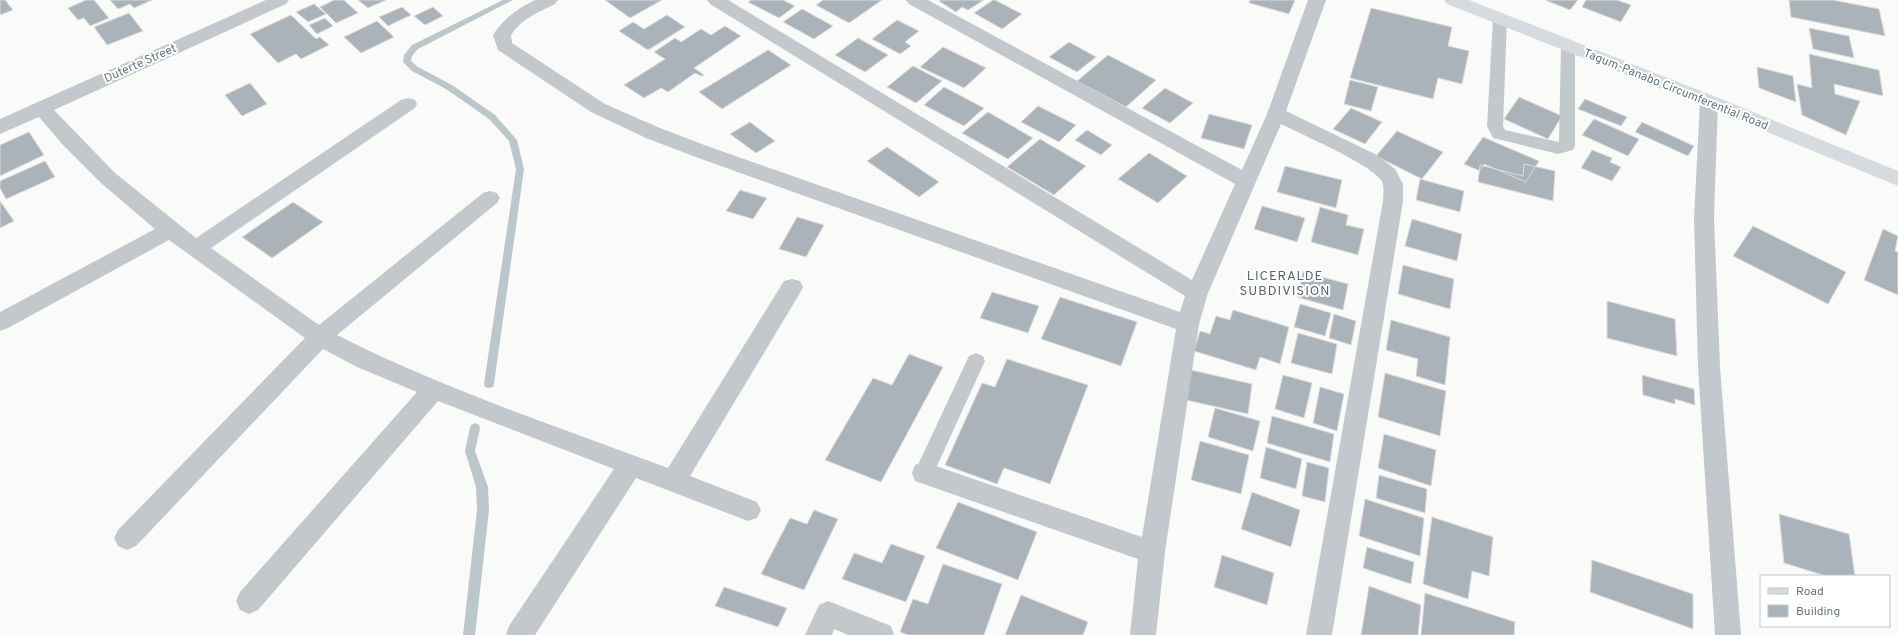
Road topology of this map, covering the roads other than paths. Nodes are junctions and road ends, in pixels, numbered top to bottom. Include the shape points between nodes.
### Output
1 (280, 0) edge
2 (549, 0) edge
3 (716, 0) edge
4 (915, 0) edge
5 (1317, 0) edge
6 (1453, 0) edge
7 (1500, 19) junction
8 (1568, 46) junction
9 (1709, 101) junction
10 (408, 104) dead end
11 (42, 108) junction
12 (1276, 114) junction
13 (0, 127) edge
14 (1898, 179) edge
15 (1246, 181) junction
16 (490, 198) dead end
17 (170, 230) junction
18 (196, 248) junction
19 (792, 286) dead end
20 (1197, 293) junction
21 (0, 322) edge
22 (1188, 324) junction
23 (320, 337) junction
24 (976, 361) dead end
25 (434, 389) junction
26 (631, 464) junction
27 (924, 473) joint
28 (673, 482) junction
29 (748, 510) dead end
30 (127, 538) dead end
31 (1152, 552) junction
32 (249, 601) dead end
33 (519, 635) edge
34 (818, 635) edge
35 (881, 635) edge
36 (1143, 635) edge
37 (1319, 635) edge
38 (1728, 635) edge

1 - 11 street, Duterte Street
2 - 22 street via 521,14 506,26 502,34 504,46 598,108 700,151
3 - 20 street
4 - 15 street
5 - 12 street
6 - 7 main road, Tagum-Panabo Circumferential Road
7 - 8 main road, Tagum-Panabo Circumferential Road
7 - 8 lane via 1495,126 1499,134 1558,148 1567,146
8 - 9 main road, Tagum-Panabo Circumferential Road
9 - 14 main road, Tagum-Panabo Circumferential Road
9 - 38 street via 1704,218 1708,359
10 - 18 street
11 - 13 street, Duterte Street
11 - 17 street via 108,178
12 - 15 street
12 - 37 street via 1370,160 1388,174 1393,184 1393,201
15 - 20 street
16 - 23 street
17 - 18 street
17 - 21 street
18 - 23 street
19 - 28 street
20 - 22 street
22 - 31 street
23 - 25 street via 365,360
23 - 30 street
24 - 27 lane
25 - 26 street
25 - 32 street
26 - 28 street
26 - 33 street
27 - 31 street
28 - 29 street
31 - 36 street
34 - 35 street via 828,614

